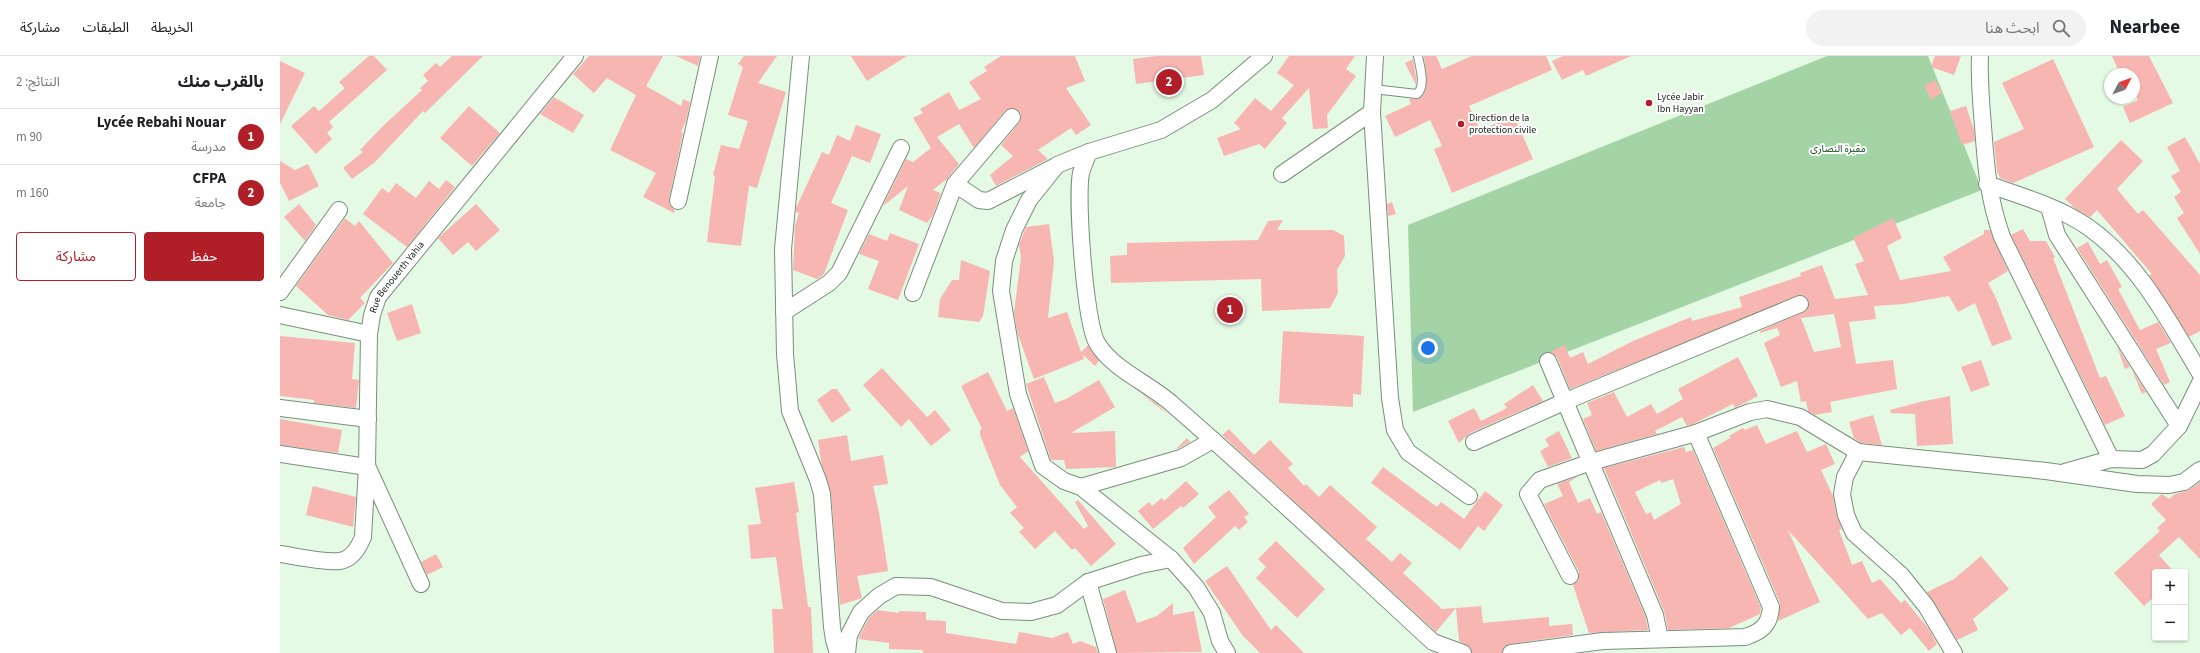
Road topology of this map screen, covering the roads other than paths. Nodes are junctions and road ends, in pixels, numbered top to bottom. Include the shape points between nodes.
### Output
1 (575, 56) edge
2 (710, 56) edge
3 (801, 56) edge
4 (1264, 56) edge
5 (1375, 56) edge
6 (1418, 56) edge
7 (1980, 56) edge
8 (1373, 89) junction
9 (1372, 112) junction
10 (1012, 117) dead end
11 (901, 148) dead end
12 (1089, 152) junction
13 (1057, 165) junction
14 (1282, 174) dead end
15 (955, 184) junction
16 (1987, 184) junction
17 (678, 201) dead end
18 (2049, 207) junction
19 (339, 210) dead end
20 (280, 292) edge
21 (913, 292) dead end
22 (1800, 304) dead end
23 (784, 312) junction
24 (280, 315) edge
25 (369, 334) junction
26 (1548, 361) dead end
27 (2200, 373) edge
28 (2200, 383) edge
29 (1566, 401) junction
30 (280, 408) edge
31 (368, 419) junction
32 (2179, 426) junction
33 (1696, 434) junction
34 (1213, 440) junction
35 (1474, 442) dead end
36 (1858, 452) junction
37 (280, 454) edge
38 (2111, 459) junction
39 (1590, 462) junction
40 (367, 467) junction
41 (2200, 470) edge
42 (2046, 471) junction
43 (1081, 487) junction
44 (1469, 496) dead end
45 (280, 554) edge
46 (1171, 559) junction
47 (1570, 576) dead end
48 (1088, 582) junction
49 (421, 584) dead end
50 (1660, 639) junction
51 (1604, 647) edge
52 (838, 653) edge
53 (847, 653) edge
54 (1108, 653) edge
55 (1227, 653) edge
56 (1463, 653) edge
57 (1511, 653) edge
58 (1954, 653) edge

1 - 25 street, Rue Benouerth Yahia via 378,297
2 - 17 street
3 - 23 street via 783,249
4 - 12 street via 1212,100 1161,130
5 - 8 street
6 - 8 lane via 1422,85 1418,94
7 - 16 street via 1979,77
8 - 9 street
9 - 14 street
9 - 44 street via 1390,398 1395,430 1408,452
10 - 15 street
11 - 23 street via 839,273
12 - 13 street
12 - 34 street via 1081,173 1080,191 1085,282 1091,328 1097,344 1109,359 1170,402
13 - 15 street via 988,201 979,200
13 - 43 street via 1029,200 1014,230 1004,261 1001,291 1018,394 1043,466 1064,481
15 - 21 street
16 - 18 street
16 - 38 street via 2002,237
18 - 27 street via 2087,226 2112,246 2152,293
18 - 32 street via 2057,235
19 - 20 street
22 - 29 street
23 - 52 street via 790,411 822,494 832,627
24 - 25 street
25 - 31 street, Rue Benouerth Yahia
26 - 29 street
28 - 32 street
29 - 35 street
29 - 39 street
30 - 31 street
31 - 40 street, Rue Benouerth Yahia
32 - 38 street via 2165,443 2142,460
33 - 36 street via 1750,412 1767,409 1800,417
33 - 39 street
33 - 50 street via 1771,607 1770,616 1766,627 1756,634 1745,637
34 - 43 street via 1181,458
34 - 56 street via 1433,642
36 - 42 street
36 - 58 street via 1845,477 1842,494 1851,527 1854,533 1887,560 1914,590
37 - 40 street
38 - 42 street via 2071,469 2068,472
39 - 47 street via 1540,480 1528,494
39 - 50 street via 1656,615
40 - 45 street, Rue Benouerth Yahia via 363,537 359,548 341,561
40 - 49 street
41 - 42 street via 2184,482 2169,485 2114,482
43 - 46 street
46 - 48 street via 1141,564
46 - 55 street via 1196,587 1212,614 1220,641
48 - 53 street via 1057,605 1031,612 1002,611 931,587 896,586 879,596 861,612 849,634
48 - 54 street
50 - 51 street
51 - 57 street

